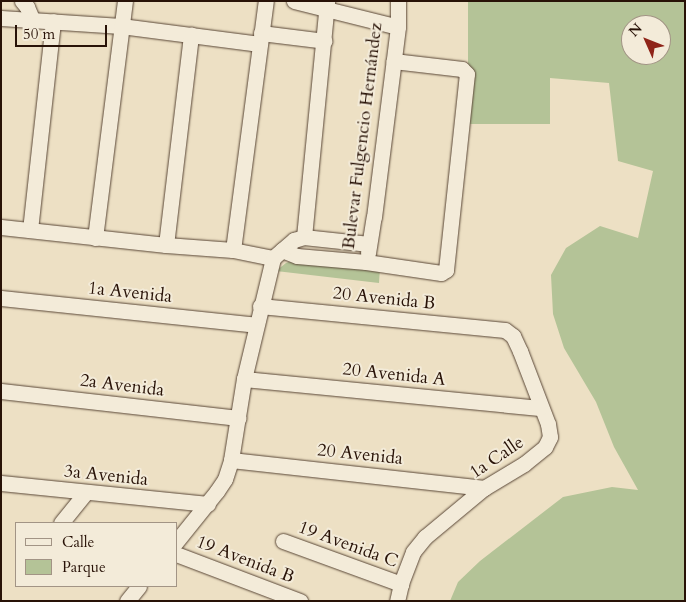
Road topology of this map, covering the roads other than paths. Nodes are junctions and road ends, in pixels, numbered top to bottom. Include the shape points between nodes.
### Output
1 (22, 1) edge
2 (125, 1) edge
3 (266, 1) edge
4 (294, 1) edge
5 (398, 1) edge
6 (328, 6) edge
7 (1, 18) edge
8 (32, 19) junction
9 (54, 21) junction
10 (121, 26) junction
11 (398, 26) junction
12 (191, 34) junction
13 (261, 38) junction
14 (324, 41) junction
15 (393, 61) junction
16 (1, 227) edge
17 (30, 230) junction
18 (304, 237) junction
19 (96, 238) junction
20 (369, 244) junction
21 (166, 245) junction
22 (232, 250) junction
23 (277, 254) junction
24 (366, 262) junction
25 (1, 298) edge
26 (260, 306) junction
27 (256, 325) junction
28 (504, 330) joint
29 (244, 379) junction
30 (1, 391) edge
31 (540, 408) junction
32 (238, 418) junction
33 (231, 460) junction
34 (1, 483) edge
35 (484, 488) junction
36 (85, 494) junction
37 (208, 504) junction
38 (62, 522) edge
39 (178, 540) edge
40 (284, 541) dead end
41 (178, 555) edge
42 (400, 584) junction
43 (138, 587) edge
44 (127, 601) edge
45 (300, 601) edge
46 (397, 601) edge

1 - 8 street
2 - 10 street
3 - 13 street
4 - 6 street
5 - 11 street, Bulevar Fulgencio Hernández
6 - 11 street
6 - 14 street
7 - 8 street
8 - 9 street
9 - 10 street
9 - 17 street
10 - 12 street
10 - 19 street
11 - 15 street, Bulevar Fulgencio Hernández
12 - 13 street
12 - 21 street
13 - 14 street
13 - 22 street
14 - 18 street
15 - 20 street, Bulevar Fulgencio Hernández
15 - 24 street via 462,69 467,74 448,265 441,272
16 - 17 street, Bulevar Fulgencio Hernández
17 - 19 street, Bulevar Fulgencio Hernández
18 - 20 street
18 - 23 street via 294,240
19 - 21 street, Bulevar Fulgencio Hernández
20 - 24 street, Bulevar Fulgencio Hernández
21 - 22 street, Bulevar Fulgencio Hernández
22 - 23 street, Bulevar Fulgencio Hernández
23 - 24 street, Bulevar Fulgencio Hernández
23 - 26 street
25 - 27 street, 1a Avenida
26 - 27 street
26 - 28 street, 20 Avenida B
27 - 29 street
28 - 31 street, 1a Calle via 513,336 520,351
29 - 31 street, 20 Avenida A
29 - 32 street
30 - 32 street, 2a Avenida
31 - 35 street, 1a Calle via 550,437 545,447
32 - 33 street
33 - 35 street, 20 Avenida
33 - 37 street via 225,479
34 - 36 street, 3a Avenida
35 - 42 street, 1a Calle via 418,544
36 - 37 street, 3a Avenida
36 - 38 street
37 - 39 street
40 - 42 street, 19 Avenida C
41 - 45 street, 19 Avenida B
42 - 46 street, 1a Calle
43 - 44 street

